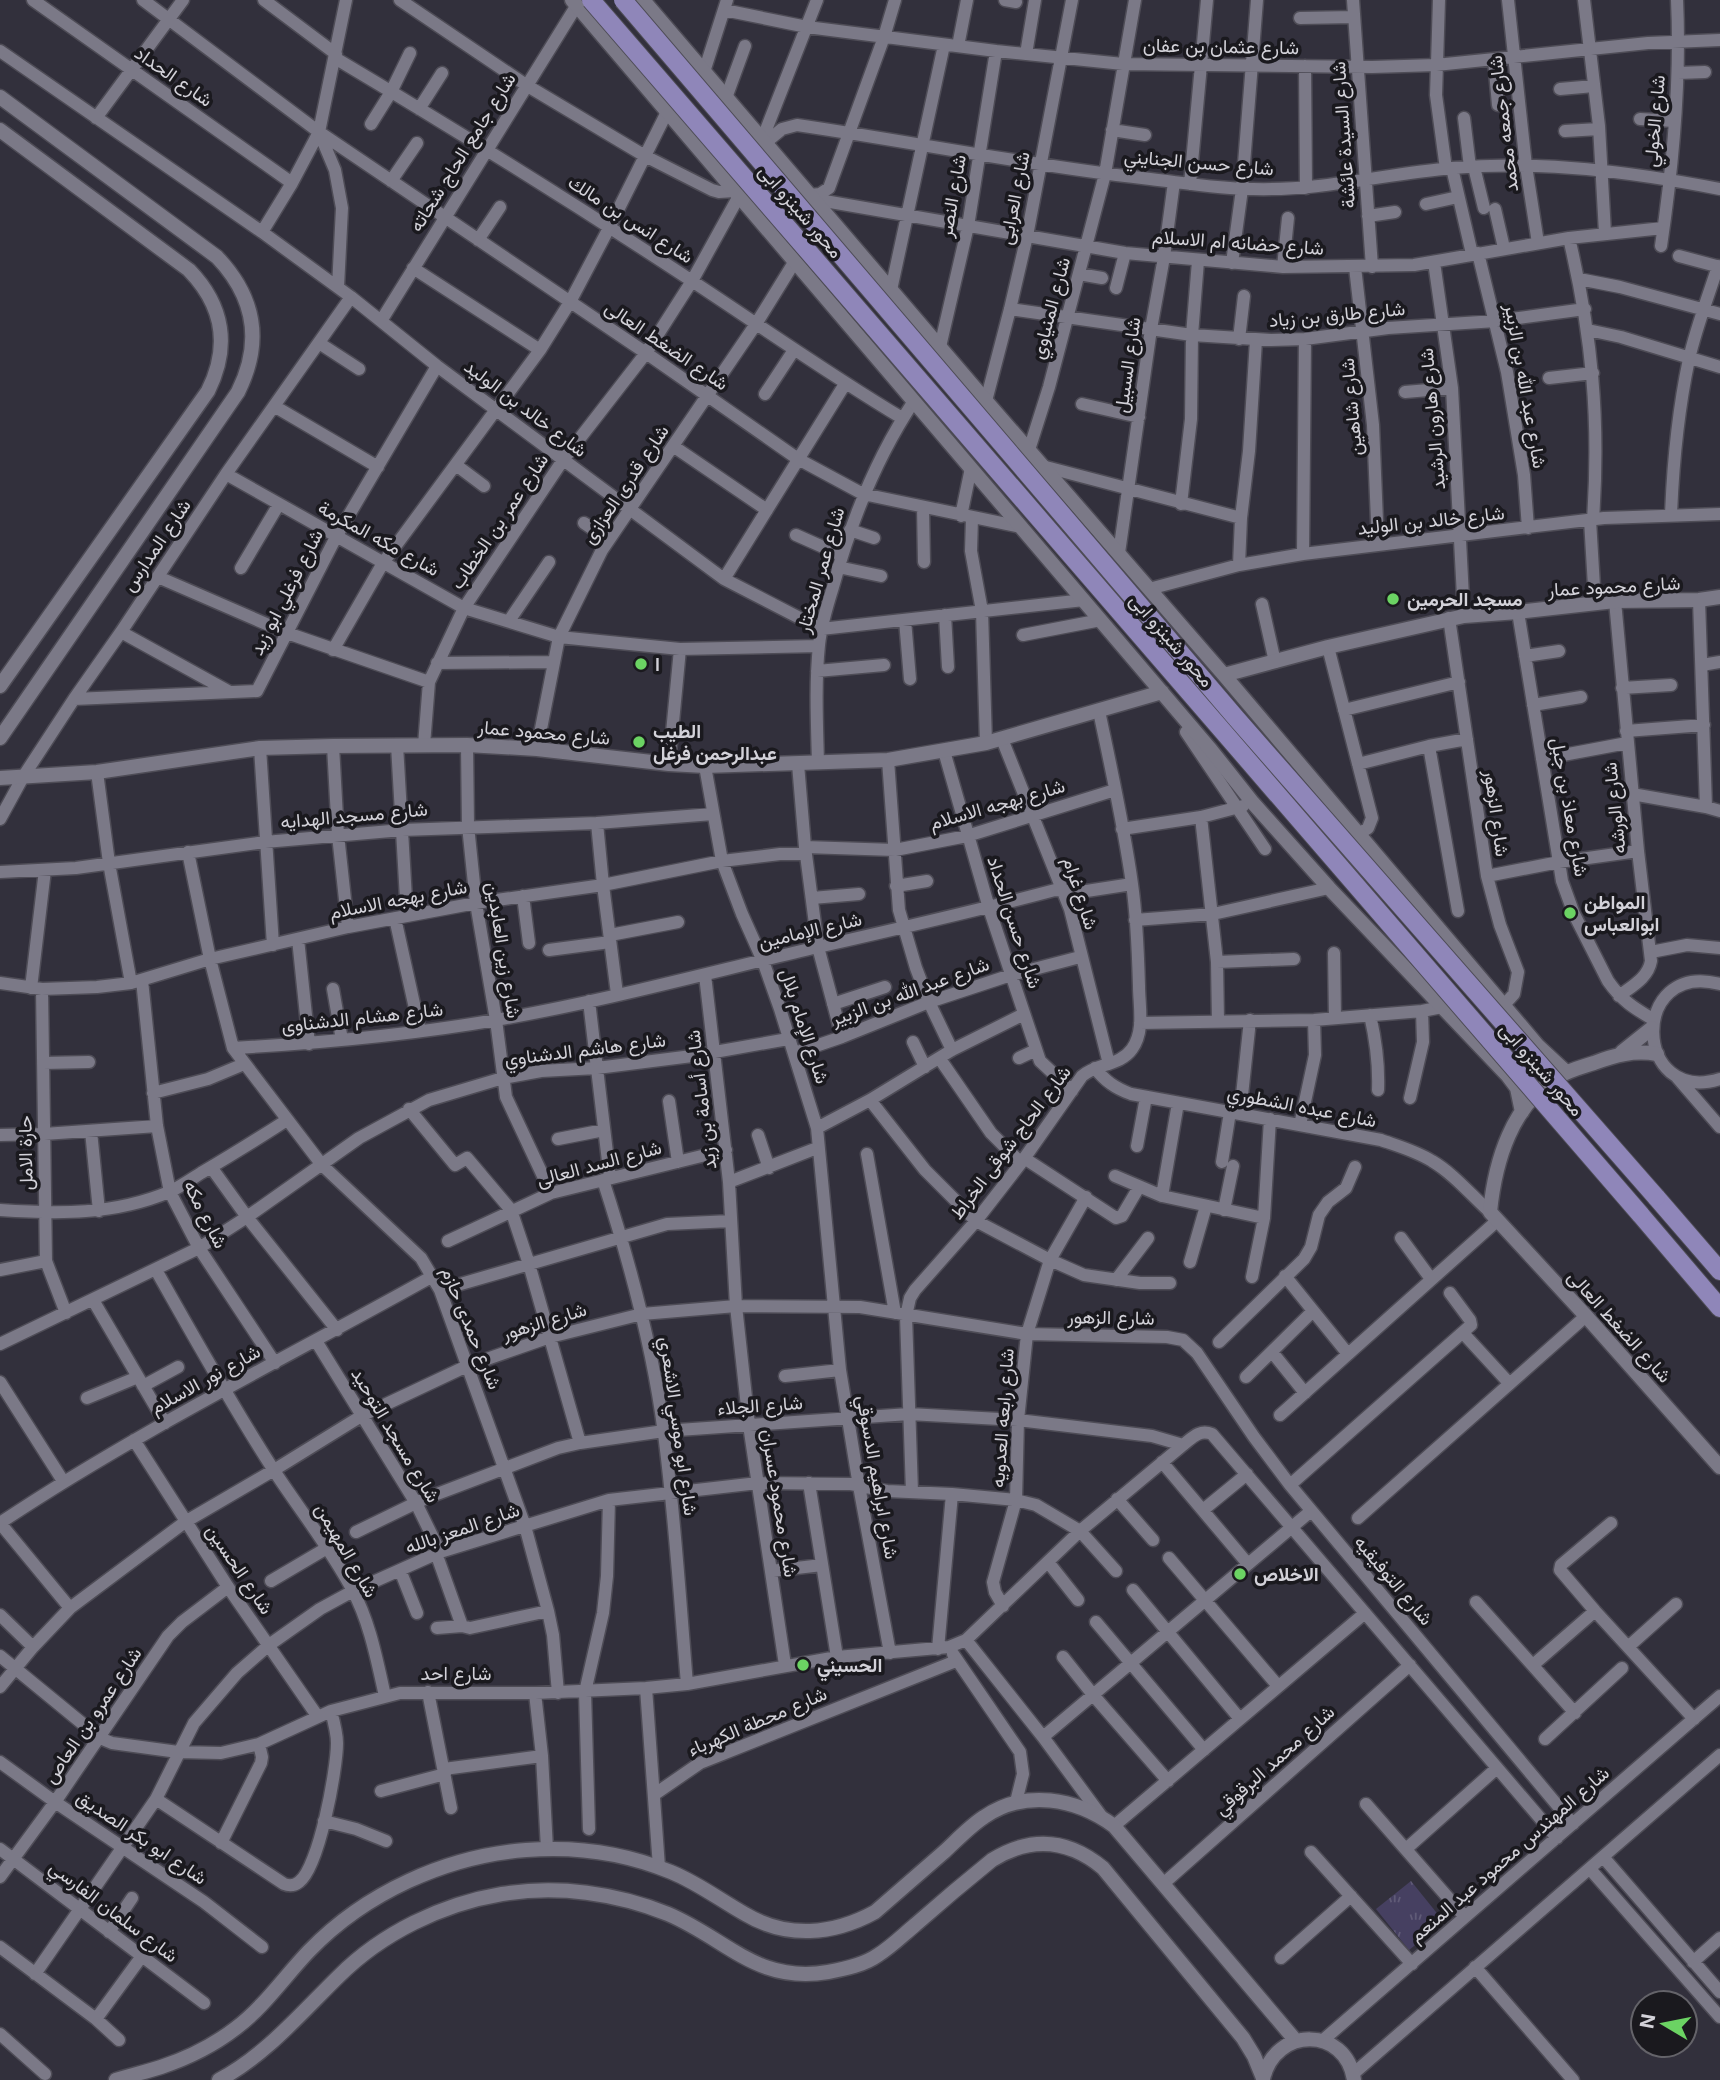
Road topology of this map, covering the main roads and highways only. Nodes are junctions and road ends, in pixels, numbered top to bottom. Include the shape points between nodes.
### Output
1 (623, 0) edge
2 (576, 2) edge
3 (1720, 1271) edge
4 (1720, 1308) edge

1 - 3 main road, محور شينزو ابى, bridge via 1236,718
2 - 4 main road, محور شينزو ابى, bridge

